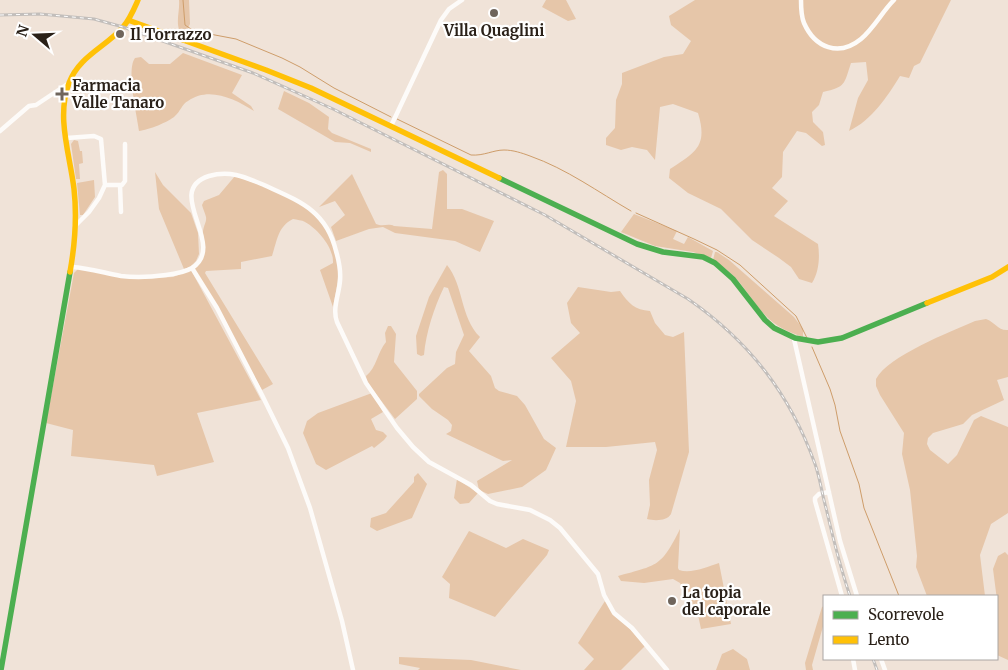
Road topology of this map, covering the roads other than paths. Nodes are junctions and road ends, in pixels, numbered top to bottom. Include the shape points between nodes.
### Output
1 (138, 0) edge
2 (462, 0) edge
3 (801, 0) edge
4 (894, 0) edge
5 (128, 20) junction
6 (69, 83) junction
7 (391, 126) junction
8 (0, 131) edge
9 (67, 138) junction
10 (125, 144) dead end
11 (105, 185) junction
12 (120, 186) junction
13 (120, 212) dead end
14 (75, 226) junction
15 (72, 267) junction
16 (1008, 267) edge
17 (192, 268) junction
18 (794, 338) junction
19 (829, 492) junction
20 (842, 595) edge
21 (857, 595) edge
22 (1, 670) edge
23 (353, 670) edge
24 (667, 670) edge

1 - 5 street
2 - 7 street via 440,20
3 - 4 street via 805,23 814,39 828,47 842,48 860,39
5 - 6 street via 79,65
5 - 7 street via 293,80
6 - 8 street via 36,105 29,106
6 - 9 street via 63,108
7 - 18 street via 637,244 710,260 730,275 765,320
9 - 11 street via 94,136 101,139
9 - 14 street
10 - 12 street via 125,179
11 - 12 street
11 - 14 street via 89,212
12 - 13 street
14 - 15 street
15 - 17 street via 133,277 166,275
15 - 22 street
16 - 18 street via 992,277 842,338 816,343
17 - 23 street via 217,308 288,448 310,508
17 - 24 street via 200,258 203,243 191,194 194,185 206,177 238,174 318,215 333,238 339,263 336,318 366,383 397,428 429,462 490,501 530,510 560,528 598,574 614,613 632,628
18 - 19 street
19 - 20 street via 819,494 815,499
19 - 21 street

